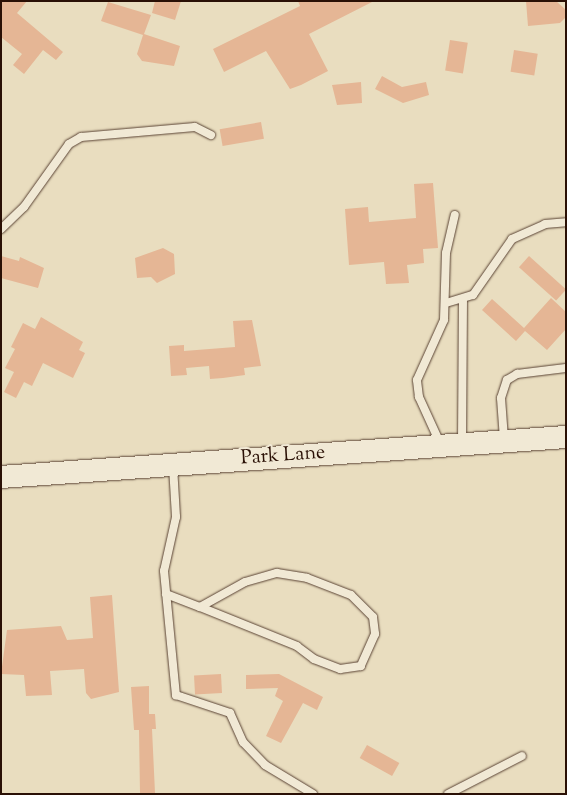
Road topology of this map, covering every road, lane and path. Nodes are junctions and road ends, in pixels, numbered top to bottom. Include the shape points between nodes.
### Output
1 (211, 135) dead end
2 (455, 215) dead end
3 (566, 222) edge
4 (1, 229) edge
5 (463, 300) junction
6 (446, 303) junction
7 (566, 368) edge
8 (566, 437) edge
9 (504, 442) junction
10 (451, 444) junction
11 (173, 464) junction
12 (1, 477) edge
13 (166, 594) junction
14 (200, 607) junction
15 (522, 756) dead end
16 (313, 794) edge
17 (448, 794) edge

1 - 4 lane via 195,127 75,140
2 - 6 lane via 446,253
3 - 5 lane via 545,224 512,239 484,281
5 - 6 lane
5 - 10 lane via 459,384
6 - 10 lane via 440,331 417,380 419,397
7 - 9 lane via 517,374 507,380 501,398
8 - 9 street, Park Lane
9 - 10 street, Park Lane
10 - 11 street, Park Lane
11 - 12 street, Park Lane
11 - 13 lane via 176,517 164,571
13 - 14 lane
13 - 16 lane via 176,695 230,713 243,742 265,765
14 - 14 lane via 245,582 277,573 307,578 351,595 373,617 375,634 361,666 340,669 314,659 297,646
15 - 17 lane

